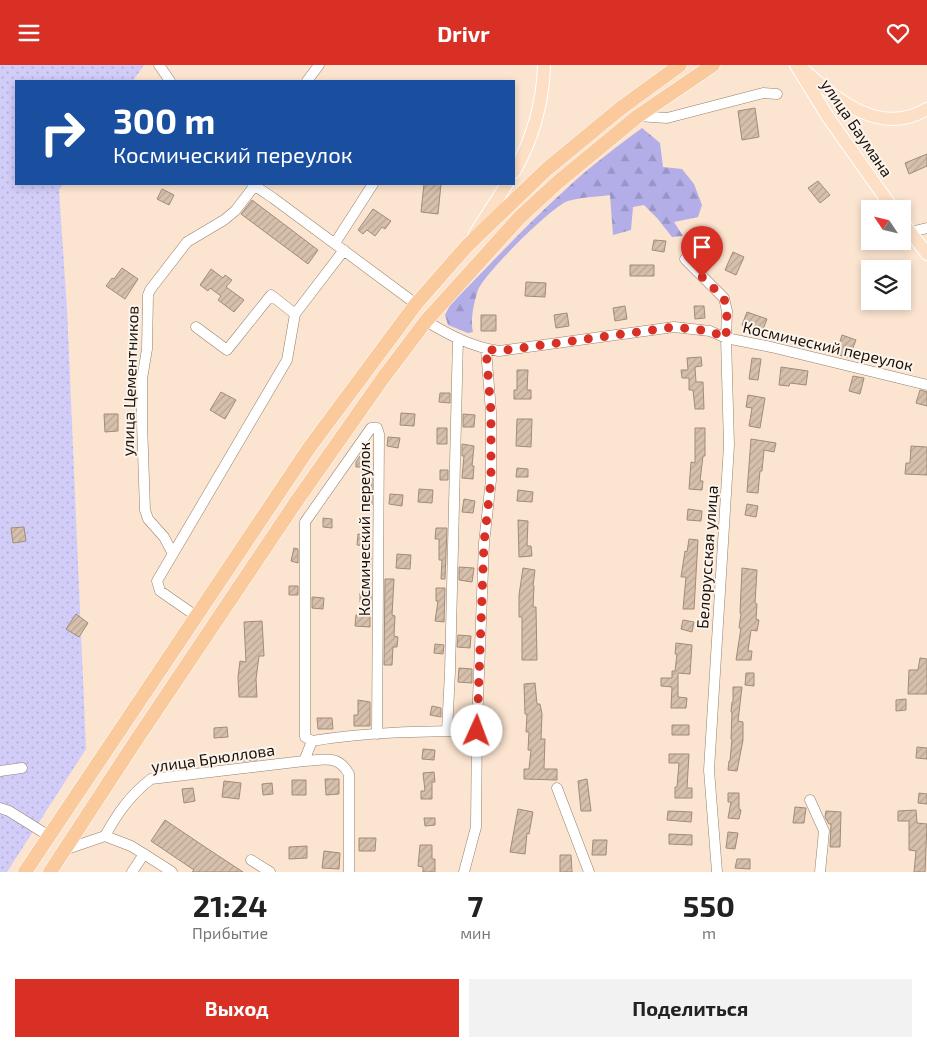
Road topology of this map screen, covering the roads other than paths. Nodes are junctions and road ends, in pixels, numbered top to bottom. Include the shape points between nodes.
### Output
1 (159, 65) edge
2 (319, 65) edge
3 (544, 65) edge
4 (680, 65) edge
5 (714, 65) edge
6 (797, 65) edge
7 (169, 80) edge
8 (308, 80) edge
9 (777, 93) dead end
10 (927, 109) edge
11 (638, 116) junction
12 (515, 170) edge
13 (254, 185) edge
14 (372, 185) edge
15 (506, 185) edge
16 (888, 200) edge
17 (927, 228) edge
18 (911, 232) edge
19 (911, 233) edge
20 (335, 243) junction
21 (466, 247) junction
22 (344, 250) junction
23 (927, 254) edge
24 (685, 259) dead end
25 (416, 304) junction
26 (295, 314) junction
27 (426, 321) junction
28 (196, 327) dead end
29 (458, 338) junction
30 (726, 338) junction
31 (486, 349) junction
32 (927, 385) edge
33 (173, 554) junction
34 (196, 616) junction
35 (447, 731) junction
36 (477, 731) junction
37 (377, 734) junction
38 (312, 741) junction
39 (304, 761) junction
40 (22, 768) dead end
41 (0, 771) edge
42 (557, 788) dead end
43 (810, 800) dead end
44 (0, 808) edge
45 (49, 836) junction
46 (105, 837) junction
47 (64, 850) junction
48 (144, 854) junction
49 (251, 860) dead end
50 (25, 872) edge
51 (50, 872) edge
52 (132, 872) edge
53 (172, 872) edge
54 (270, 872) edge
55 (350, 872) edge
56 (464, 872) edge
57 (589, 872) edge
58 (717, 872) edge
59 (820, 872) edge

1 - 7 street
2 - 8 street
3 - 12 main road via 542,95 531,134
4 - 21 highway via 547,169
5 - 11 highway
6 - 10 main road via 834,97 861,112 892,118
6 - 16 main road, улица Баумана via 828,117
9 - 11 street via 763,93 667,118
11 - 27 highway via 520,217
13 - 20 street
13 - 33 street, улица Цементников via 230,216 187,242 148,295 142,406 145,510
14 - 20 street
15 - 21 main road
17 - 18 street
19 - 23 main road
20 - 22 street
21 - 25 highway
22 - 25 street
22 - 26 street
24 - 30 street, Белорусская улица via 724,298
25 - 34 highway via 309,448
26 - 28 street via 271,295 227,350
26 - 33 street via 287,360
27 - 29 street, Космический переулок
27 - 47 highway via 305,489
29 - 31 street, Космический переулок
29 - 35 street
30 - 31 street, Космический переулок via 710,331 674,327 499,351
30 - 32 street, Космический переулок
30 - 58 street, Белорусская улица via 729,445 709,770
31 - 36 street via 491,412 491,480 484,543
33 - 34 street via 157,581 160,591
34 - 45 highway
35 - 36 street
35 - 37 street
36 - 56 street via 476,827
37 - 38 street
37 - 38 street, Космический переулок via 380,434 377,428 370,428 305,523 306,737
38 - 39 street
39 - 46 street, улица Брюллова via 150,779 126,802
39 - 55 street, улица Брюллова via 334,759 344,764 349,774
40 - 41 street
42 - 57 street
43 - 59 street via 824,831
44 - 45 street
45 - 50 highway
46 - 47 street
46 - 48 street
47 - 51 highway
48 - 52 street
48 - 53 street
49 - 54 street

